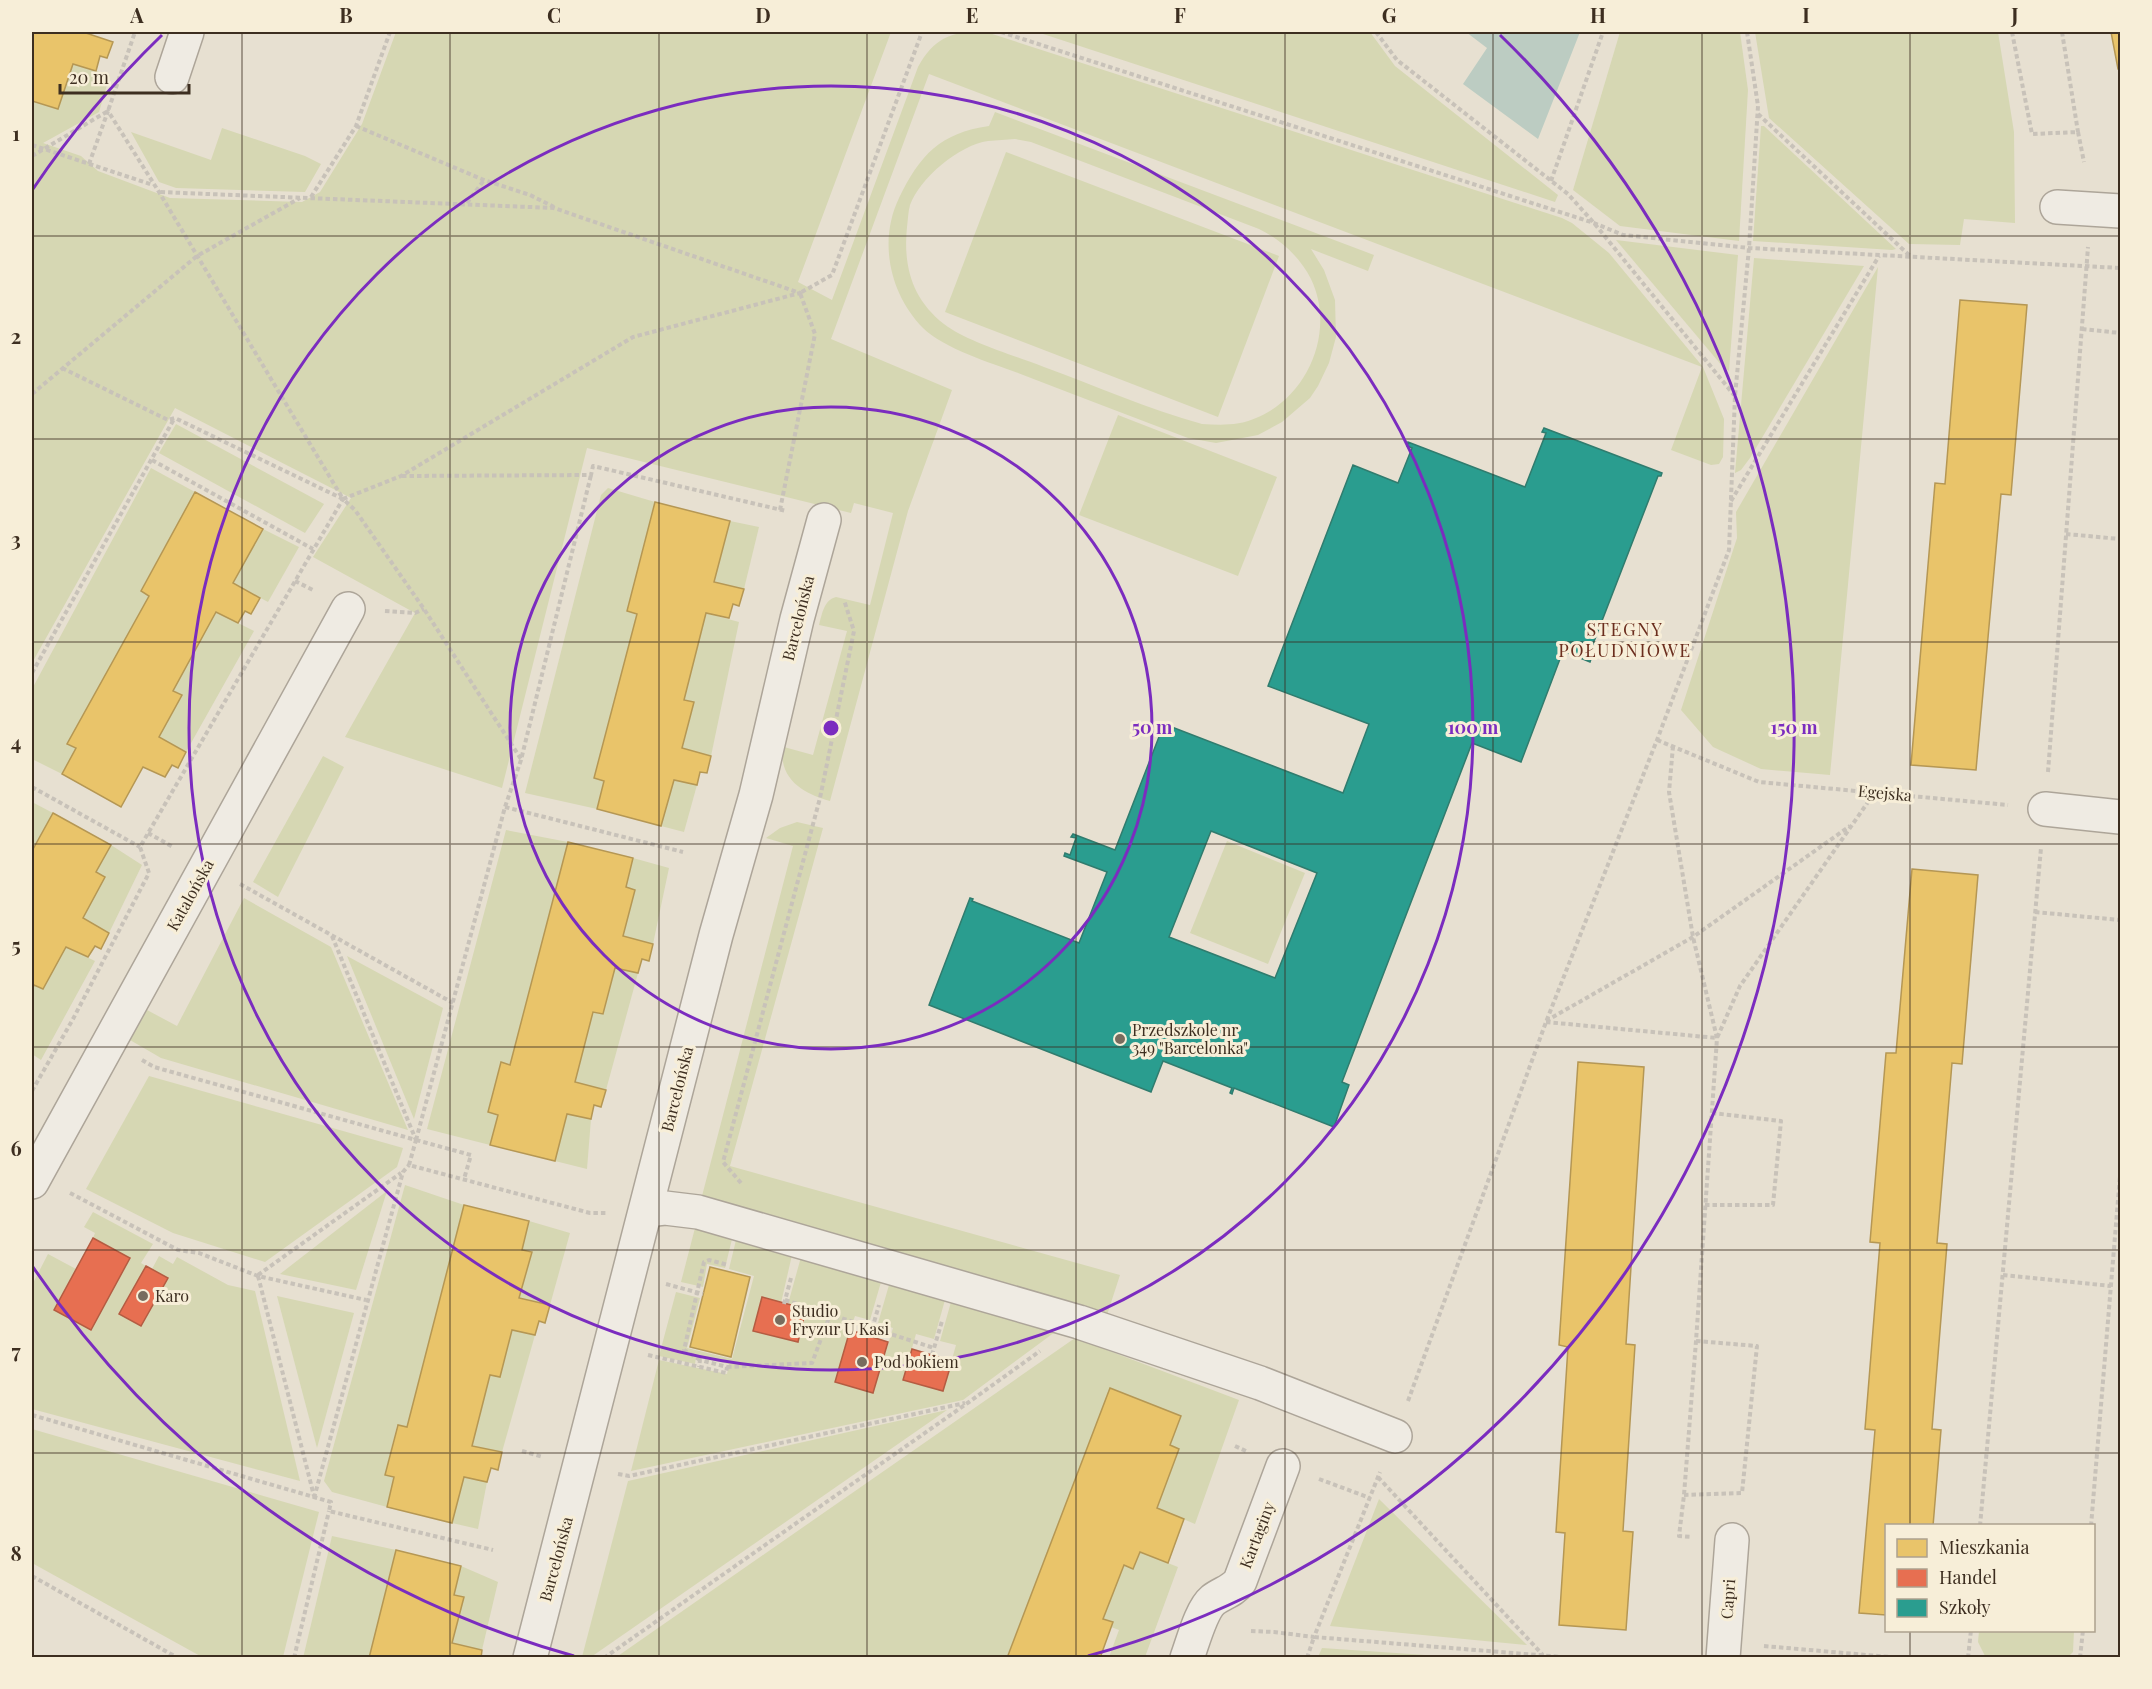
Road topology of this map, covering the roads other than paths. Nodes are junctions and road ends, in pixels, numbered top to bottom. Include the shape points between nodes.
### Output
1 (187, 32) edge
2 (172, 77) dead end
3 (2057, 207) dead end
4 (2121, 211) edge
5 (824, 520) dead end
6 (348, 609) dead end
7 (2045, 809) road end
8 (2121, 817) edge
9 (46, 1185) edge
10 (646, 1210) junction
11 (1395, 1436) road end
12 (1283, 1466) dead end
13 (1732, 1540) dead end
14 (530, 1658) edge
15 (1187, 1658) edge
16 (1724, 1658) edge

1 - 2 street
3 - 4 street
5 - 10 street, Barcelońska
6 - 9 street, Katalońska
7 - 8 street
10 - 11 street via 698,1212 1079,1322 1260,1383
10 - 14 street, Barcelońska
12 - 15 street, Kartaginy via 1240,1581 1206,1608
13 - 16 street, Capri

